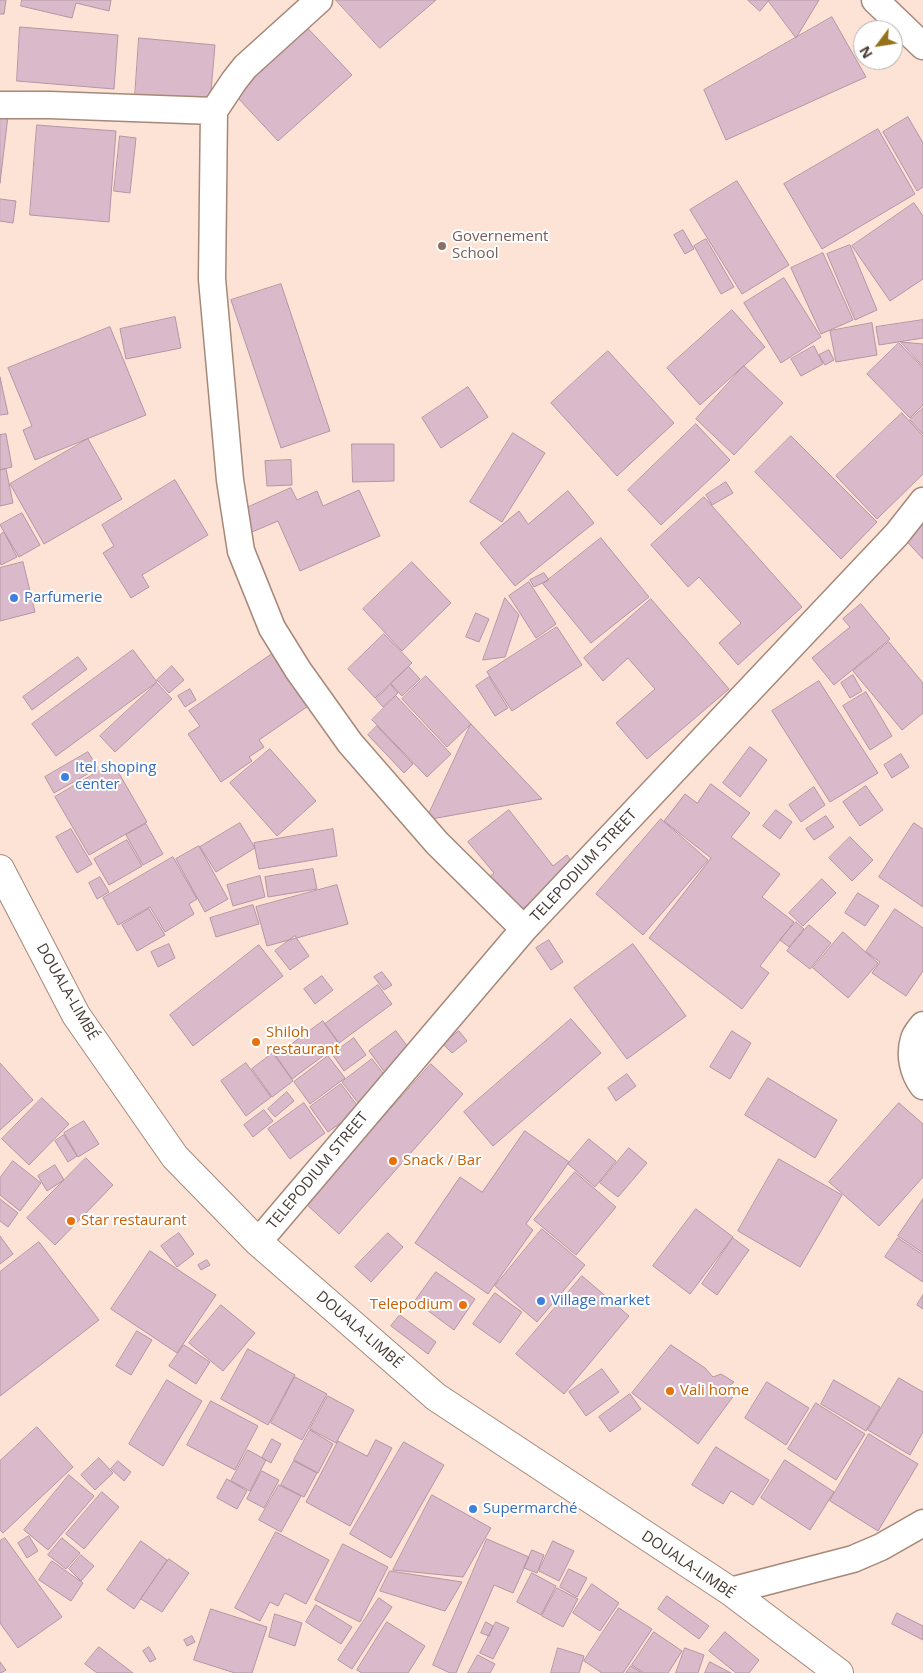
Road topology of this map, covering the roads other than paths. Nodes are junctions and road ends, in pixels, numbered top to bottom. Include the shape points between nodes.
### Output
1 (319, 0) edge
2 (875, 0) edge
3 (923, 46) edge
4 (0, 105) edge
5 (214, 111) junction
6 (923, 501) edge
7 (0, 869) edge
8 (524, 929) junction
9 (923, 1025) edge
10 (923, 1086) edge
11 (258, 1242) junction
12 (923, 1523) edge
13 (730, 1591) junction
14 (839, 1673) edge

1 - 5 street via 245,68
2 - 3 street
4 - 5 street
5 - 8 street via 212,279 230,480 241,550 272,628 350,742 437,843
6 - 8 street, TELEPODIUM STREET via 890,541
7 - 11 highway, DOUALA-LIMBÉ via 87,1031 175,1157
8 - 11 street, TELEPODIUM STREET
9 - 10 street via 914,1038 911,1060
11 - 13 highway, DOUALA-LIMBÉ via 436,1397
12 - 13 street via 852,1559
13 - 14 highway, DOUALA-LIMBÉ

